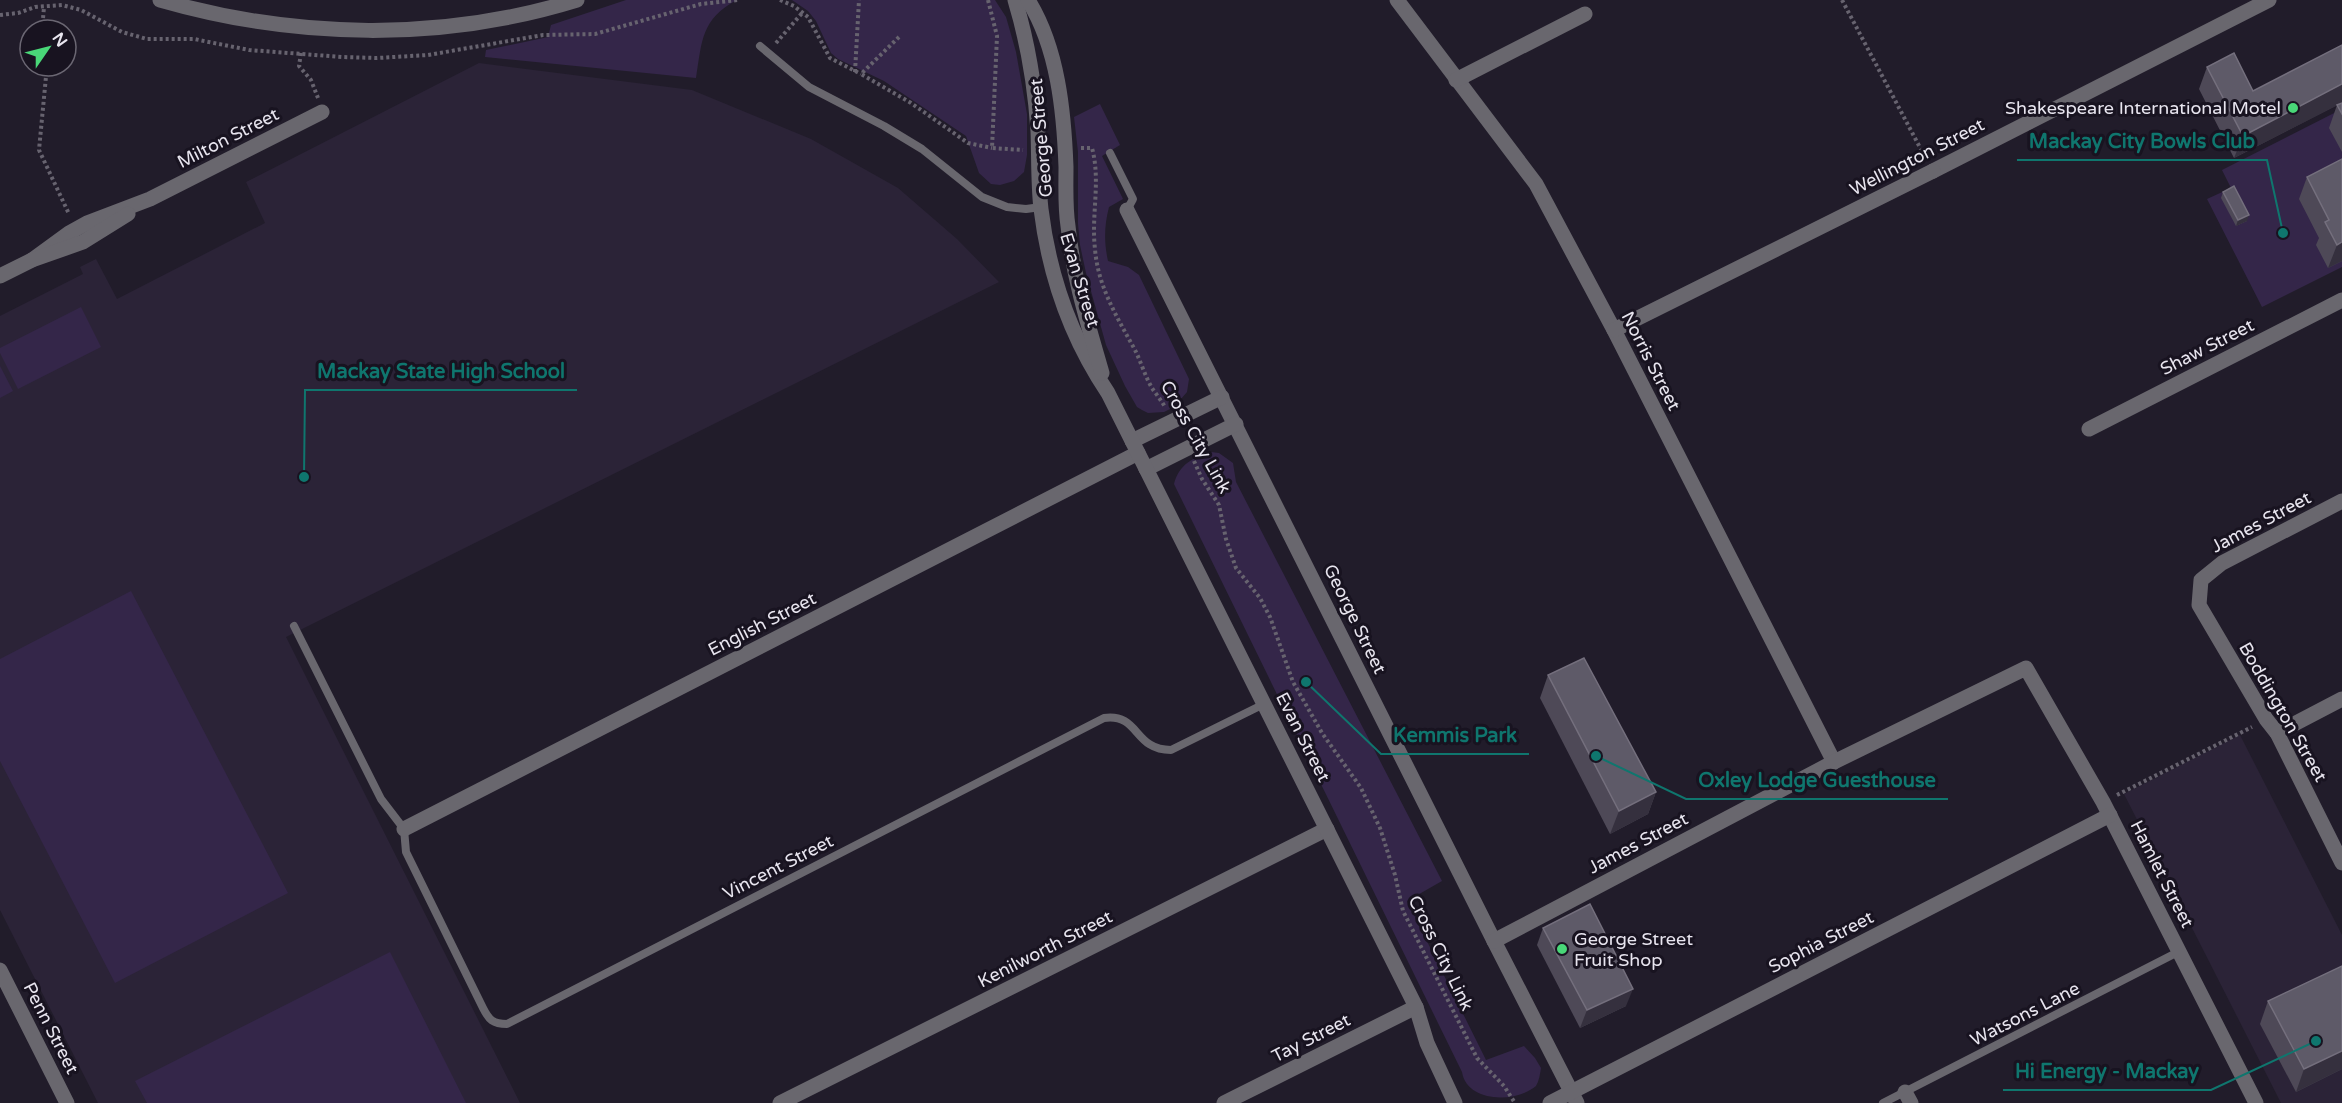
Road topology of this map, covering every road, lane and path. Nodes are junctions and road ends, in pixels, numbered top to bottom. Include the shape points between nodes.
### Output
1 (36, 0) edge
2 (160, 0) edge
3 (577, 0) edge
4 (780, 0) edge
5 (859, 0) edge
6 (988, 0) edge
7 (1015, 0) edge
8 (1028, 0) edge
9 (1397, 0) edge
10 (1842, 0) edge
11 (2268, 0) edge
12 (44, 7) dead end
13 (803, 12) junction
14 (1585, 14) dead end
15 (0, 15) edge
16 (43, 18) edge
17 (899, 37) dead end
18 (759, 46) dead end
19 (767, 52) junction
20 (301, 53) dead end
21 (855, 72) junction
22 (861, 74) junction
23 (45, 78) edge
24 (1456, 80) junction
25 (322, 112) joint
26 (992, 148) junction
27 (1065, 148) junction
28 (1039, 150) junction
29 (1110, 153) dead end
30 (1933, 171) junction
31 (1066, 206) junction
32 (1041, 207) junction
33 (1127, 210) joint
34 (70, 218) dead end
35 (0, 276) edge
36 (2342, 300) edge
37 (1614, 330) junction
38 (1108, 393) junction
39 (1222, 397) junction
40 (1173, 421) junction
41 (1236, 424) junction
42 (2089, 429) dead end
43 (1135, 447) junction
44 (1188, 448) junction
45 (1146, 469) junction
46 (2342, 501) edge
47 (2201, 580) joint
48 (294, 626) dead end
49 (2026, 668) joint
50 (2342, 699) edge
51 (1264, 704) junction
52 (2266, 719) junction
53 (2277, 733) junction
54 (1834, 762) junction
55 (2106, 809) junction
56 (404, 829) junction
57 (1327, 829) junction
58 (2342, 863) edge
59 (1494, 941) junction
60 (2180, 951) junction
61 (0, 970) edge
62 (1416, 1007) junction
63 (1908, 1097) edge
64 (1574, 1098) edge
65 (67, 1103) edge
66 (780, 1103) edge
67 (1224, 1103) edge
68 (1455, 1103) edge
69 (1515, 1103) edge
70 (1550, 1103) edge
71 (1883, 1103) edge
72 (2256, 1103) edge

1 - 15 path via 35,7
2 - 3 street via 224,16 334,30 428,29 495,20
4 - 13 path
5 - 21 path
6 - 26 path via 997,36
7 - 28 street, George Street via 1029,56
8 - 27 street, George Street via 1042,26 1053,63
9 - 24 street, Norris Street
10 - 30 path
11 - 30 street, Wellington Street
12 - 16 path
13 - 19 path
13 - 21 path via 826,53
14 - 24 street
17 - 22 path
18 - 19 lane
19 - 32 lane via 819,94 922,149 982,197 1007,207
20 - 25 path via 299,66 311,80
21 - 22 path
22 - 26 path via 968,143
23 - 34 path via 39,150
24 - 37 street, Norris Street via 1536,184
25 - 35 street, Milton Street via 150,199 87,223
26 - 28 path
27 - 31 street, George Street
27 - 40 path, Cross City Link via 1092,148 1097,184 1095,250 1101,281 1111,308
28 - 32 street, George Street
29 - 33 lane, George Street via 1133,199
30 - 37 street, Wellington Street
31 - 32 street
31 - 38 street, Evan Street via 1076,281
32 - 38 street, Evan Street via 1053,269 1070,321
33 - 39 street, George Street
36 - 42 street, Shaw Street
37 - 54 street, Norris Street
38 - 43 street, Evan Street
39 - 40 street, English Street
39 - 41 street, George Street
40 - 43 street, English Street
41 - 44 street
41 - 59 street, George Street
43 - 45 street, Evan Street
43 - 56 street, English Street
44 - 45 street
44 - 69 path, Cross City Link via 1218,505 1236,568 1270,617 1293,682 1361,788 1380,828 1408,921 1477,1058
45 - 51 street, Evan Street
46 - 47 street, James Street via 2222,563
47 - 52 street, Boddington Street via 2199,605
48 - 56 lane via 381,799
49 - 54 street, James Street
49 - 55 street, Hamlet Street
50 - 53 street
51 - 56 lane, Vincent Street via 1171,750 1149,745 1121,718 1097,721 507,1024 489,1019 483,1008 406,852
51 - 57 street, Evan Street
52 - 53 street, Boddington Street
52 - 55 path
53 - 58 street, Boddington Street
54 - 59 street, James Street
55 - 60 street, Hamlet Street
55 - 64 street, Sophia Street
57 - 62 street, Evan Street
57 - 66 street, Kenilworth Street
59 - 64 street, George Street
60 - 63 lane, Watsons Lane
60 - 72 street, Hamlet Street
61 - 65 street, Penn Street
62 - 67 street, Tay Street
62 - 68 street, Evan Street via 1430,1050
63 - 71 lane, Watsons Lane
64 - 70 street, Sophia Street

